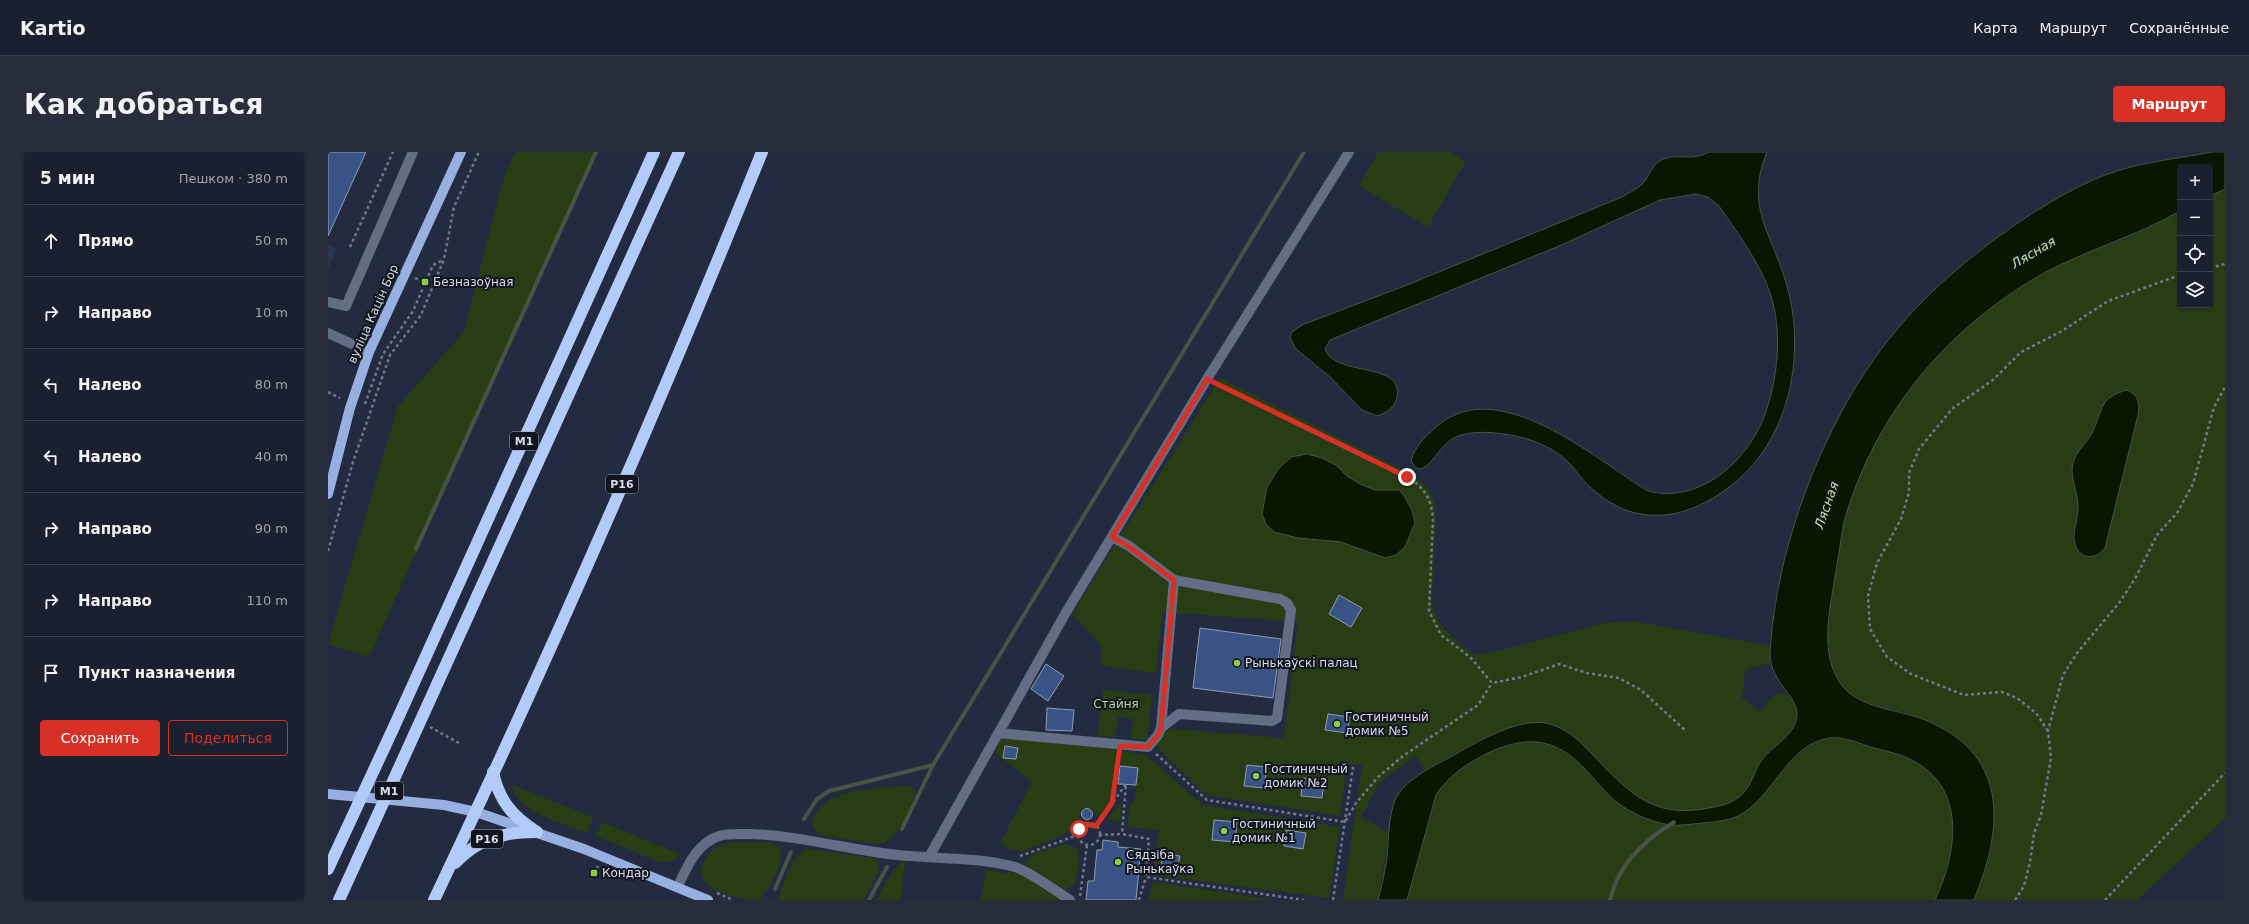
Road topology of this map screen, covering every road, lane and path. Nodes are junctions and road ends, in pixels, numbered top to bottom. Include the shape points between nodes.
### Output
1 (392, 152) edge
2 (413, 152) edge
3 (461, 152) edge
4 (479, 152) edge
5 (654, 152) edge
6 (679, 152) edge
7 (762, 152) edge
8 (1349, 152) edge
9 (350, 247) dead end
10 (444, 259) junction
11 (2225, 264) edge
12 (2213, 267) edge
13 (2177, 276) edge
14 (328, 302) edge
15 (328, 333) edge
16 (369, 352) junction
17 (1207, 379) junction
18 (2225, 387) edge
19 (328, 392) edge
20 (340, 398) dead end
21 (369, 414) junction
22 (328, 494) edge
23 (1112, 537) junction
24 (328, 551) edge
25 (1174, 580) junction
26 (1492, 683) junction
27 (420, 725) junction
28 (1161, 728) junction
29 (1686, 731) dead end
30 (2048, 731) junction
31 (998, 733) junction
32 (459, 744) dead end
33 (1120, 746) junction
34 (1148, 747) junction
35 (1353, 767) dead end
36 (493, 772) junction
37 (2225, 773) edge
38 (328, 794) edge
39 (1112, 803) junction
40 (476, 812) junction
41 (1345, 822) junction
42 (1096, 826) junction
43 (537, 832) junction
44 (1122, 834) junction
45 (1078, 835) junction
46 (1099, 836) junction
47 (1087, 845) junction
48 (929, 857) junction
49 (1013, 857) dead end
50 (328, 869) edge
51 (448, 871) junction
52 (1146, 877) junction
53 (678, 886) junction
54 (339, 900) edge
55 (434, 900) edge
56 (708, 900) edge
57 (1070, 900) edge
58 (1079, 900) edge
59 (1139, 900) edge
60 (1304, 900) edge
61 (1333, 900) edge
62 (2016, 900) edge
63 (2105, 900) edge

1 - 9 path
2 - 14 lane via 346,306
3 - 16 main road, вуліца Кацін Бор
4 - 10 path via 454,206
5 - 50 highway, М1
6 - 27 highway, М1
7 - 36 highway, Р16 via 696,314 591,556
8 - 17 lane
10 - 21 path via 421,315 390,355
10 - 21 path via 433,265 413,311 383,354 363,412
11 - 12 path
13 - 30 path via 2108,301 2062,331 2021,352 1994,379 1952,409 1919,449 1909,473 1910,492 1901,519 1877,563 1868,596 1870,629 1887,657 1911,674 1964,695 2002,692 2017,698 2036,713
15 - 16 lane
16 - 22 main road, вуліца Кацін Бор via 350,408
17 - 23 lane
17 - 26 path via 1407,477 1423,489 1432,506 1433,518 1428,611 1441,635 1470,657
18 - 30 path via 2214,407 2193,484 2177,513 2157,535 2135,579 2062,675
19 - 20 path
21 - 24 path
23 - 25 lane
23 - 31 lane via 1064,614
25 - 28 lane
25 - 28 lane via 1280,599 1287,603 1291,610 1277,718 1272,721 1179,714
26 - 29 path via 1522,677 1559,664 1618,678 1641,690
26 - 41 path via 1478,705 1403,756 1378,777 1356,803
27 - 32 path
27 - 54 highway, М1
28 - 34 lane
30 - 62 path via 2051,758 2041,815 2034,833 2024,886
31 - 33 lane
31 - 48 lane
33 - 34 lane
33 - 39 path
34 - 41 path via 1207,800
35 - 41 path
36 - 40 highway, Р16
36 - 43 highway, Р16 via 498,791 506,806 519,820
37 - 63 path
38 - 40 main road, Р16 via 444,805
39 - 42 path
39 - 44 path via 1126,784
40 - 43 main road, Р16
40 - 51 highway, Р16
41 - 61 path
42 - 45 path via 1084,824
42 - 46 path
43 - 51 highway, Р16 via 505,834 490,838 466,853
43 - 53 main road, Р16
44 - 46 path
44 - 52 path via 1149,838
45 - 47 path
45 - 49 path
46 - 47 path via 1096,842
47 - 58 path
48 - 53 lane via 898,855 789,837 730,834 720,836 702,847 694,856
48 - 57 lane via 985,861 1017,868
51 - 55 highway, Р16
52 - 59 path
52 - 60 path
53 - 56 main road, Р16

